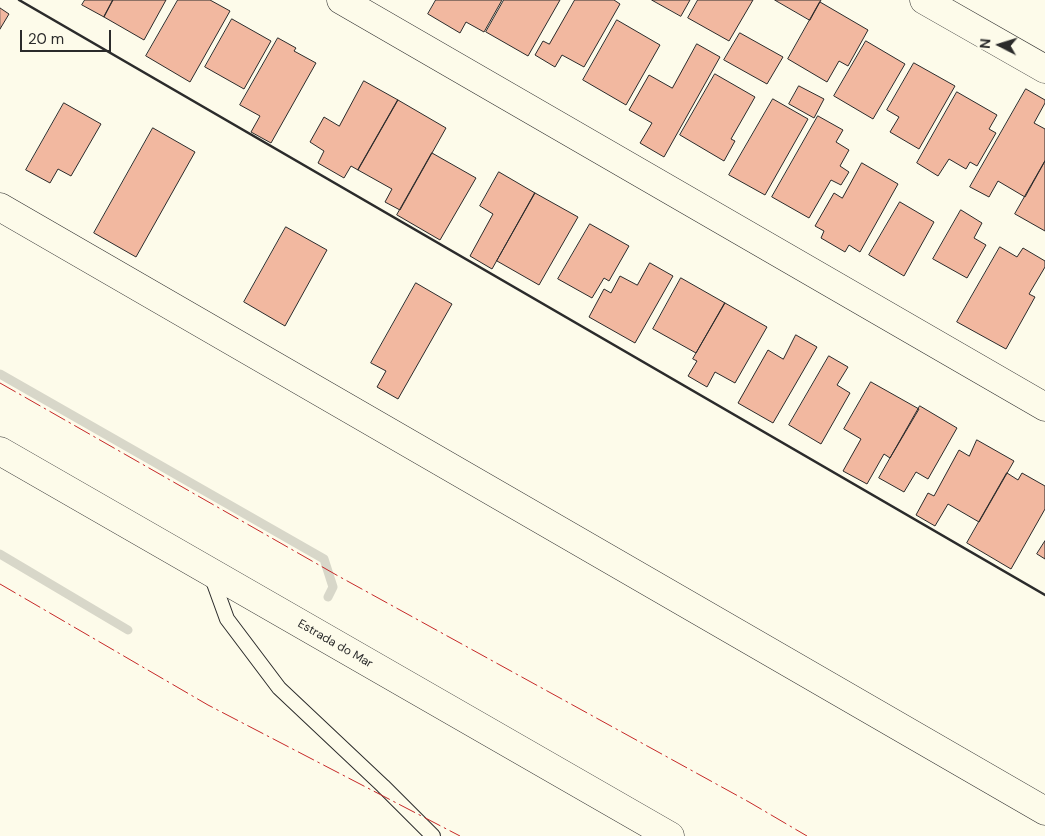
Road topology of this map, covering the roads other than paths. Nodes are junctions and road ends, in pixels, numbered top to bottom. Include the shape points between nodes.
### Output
1 (341, 0) edge
2 (924, 0) edge
3 (1045, 69) edge
4 (0, 207) edge
5 (1045, 407) edge
6 (0, 451) edge
7 (209, 572) junction
8 (1045, 811) edge
9 (433, 836) edge
10 (670, 836) edge

1 - 5 street
2 - 3 street
4 - 8 street
6 - 7 street, Estrada do Mar
7 - 9 lane via 228,619 279,688
7 - 10 street, Estrada do Mar

